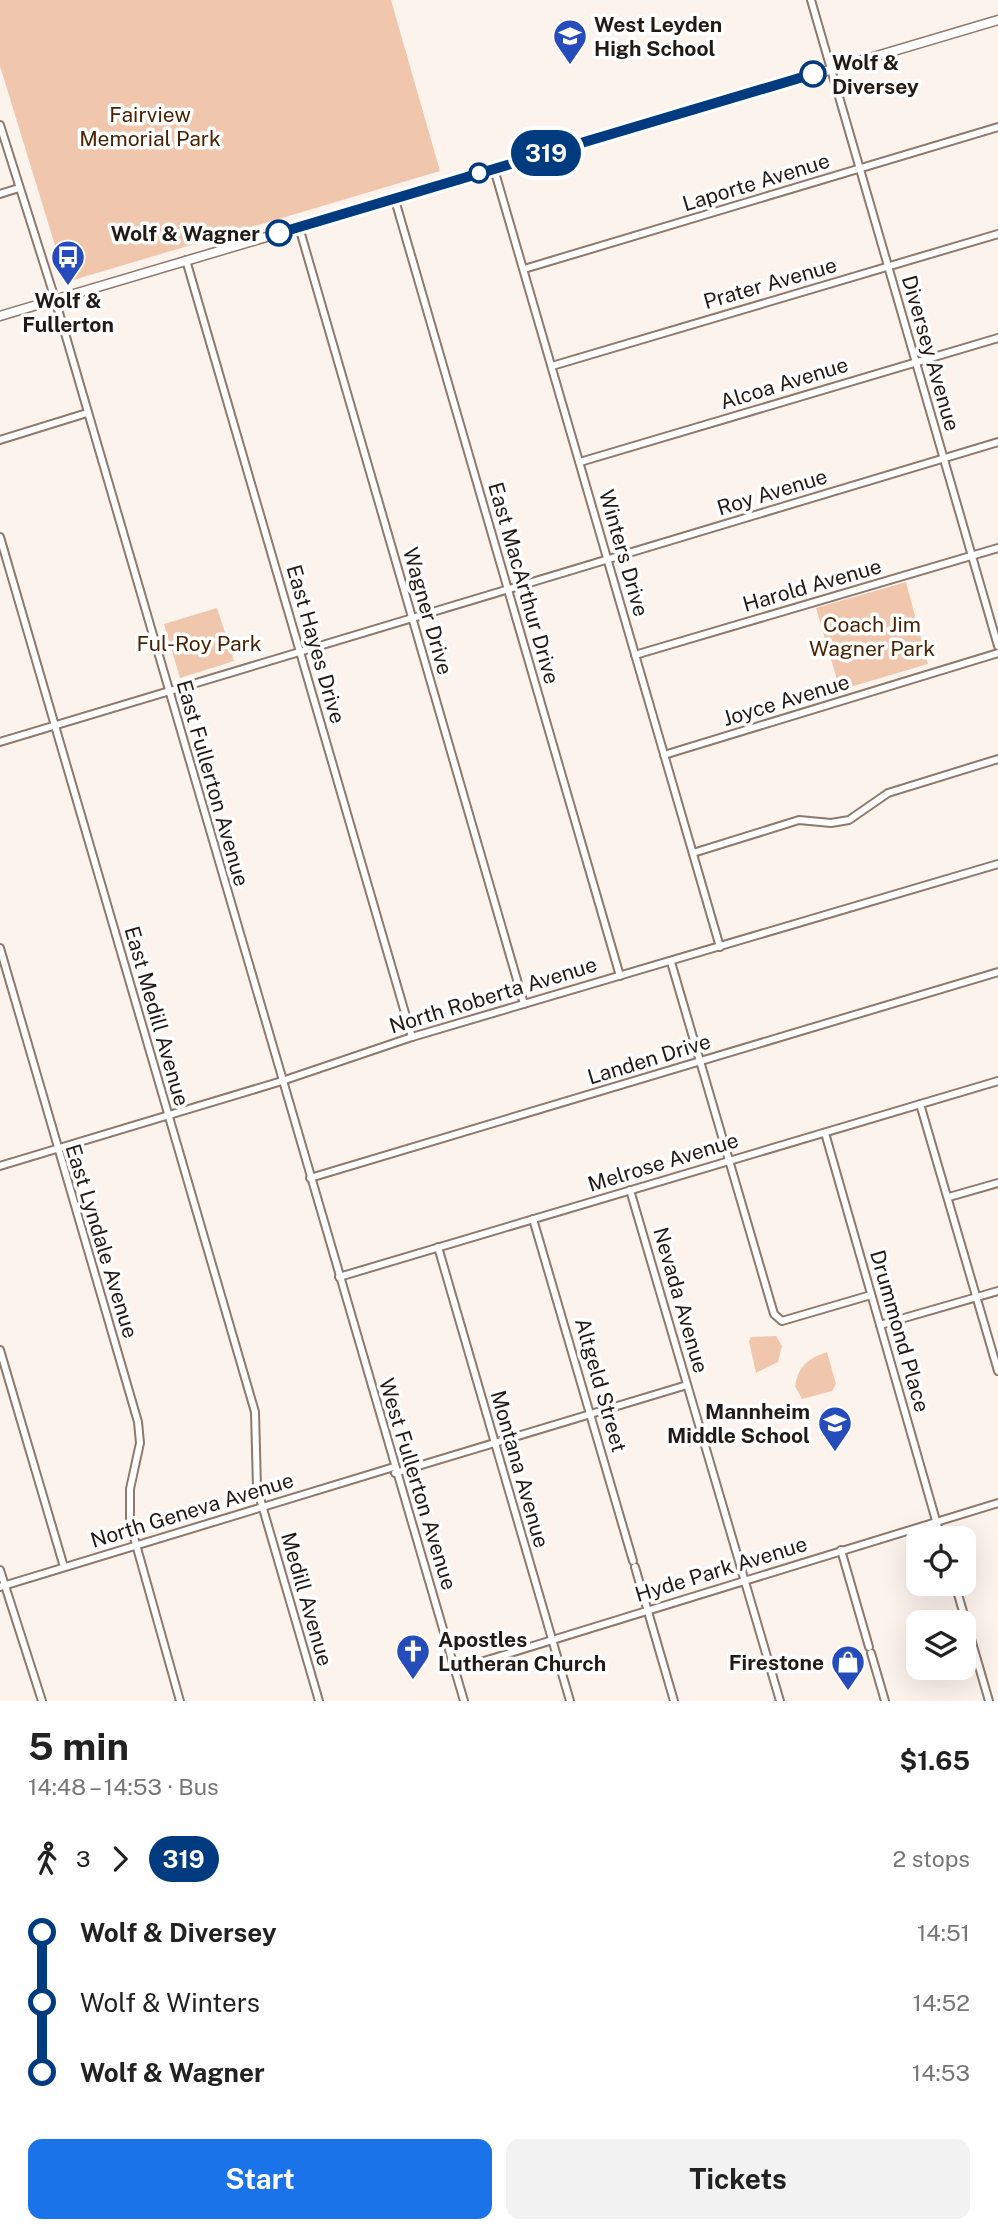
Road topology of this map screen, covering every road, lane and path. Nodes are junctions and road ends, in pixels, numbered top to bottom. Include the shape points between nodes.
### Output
1 (811, 0) edge
2 (998, 20) edge
3 (831, 69) junction
4 (0, 125) edge
5 (998, 127) edge
6 (494, 169) junction
7 (860, 170) junction
8 (19, 188) junction
9 (0, 194) edge
10 (394, 200) junction
11 (299, 228) junction
12 (998, 234) edge
13 (186, 261) junction
14 (888, 267) junction
15 (524, 269) junction
16 (55, 299) junction
17 (0, 316) edge
18 (998, 338) edge
19 (915, 362) junction
20 (552, 366) junction
21 (88, 414) junction
22 (0, 440) edge
23 (998, 442) edge
24 (943, 458) junction
25 (580, 462) junction
26 (0, 537) edge
27 (998, 548) edge
28 (972, 556) junction
29 (608, 560) junction
30 (508, 590) junction
31 (412, 619) junction
32 (998, 646) edge
33 (299, 652) junction
34 (998, 653) edge
35 (635, 654) junction
36 (169, 692) junction
37 (55, 726) junction
38 (0, 742) edge
39 (664, 755) junction
40 (998, 759) edge
41 (693, 853) junction
42 (998, 864) edge
43 (720, 947) junction
44 (0, 948) edge
45 (671, 962) junction
46 (998, 972) edge
47 (4, 974) edge
48 (620, 976) junction
49 (524, 1004) junction
50 (412, 1037) junction
51 (701, 1062) junction
52 (282, 1081) junction
53 (998, 1081) edge
54 (920, 1104) junction
55 (168, 1115) junction
56 (825, 1133) junction
57 (56, 1148) junction
58 (730, 1161) junction
59 (0, 1166) edge
60 (310, 1178) junction
61 (998, 1184) edge
62 (630, 1190) junction
63 (949, 1197) junction
64 (533, 1219) junction
65 (438, 1247) junction
66 (339, 1277) junction
67 (998, 1292) edge
68 (871, 1295) junction
69 (977, 1298) junction
70 (880, 1325) junction
71 (0, 1350) edge
72 (998, 1371) edge
73 (687, 1385) junction
74 (591, 1413) junction
75 (494, 1442) junction
76 (394, 1470) junction
77 (998, 1503) edge
78 (262, 1507) junction
79 (936, 1520) junction
80 (938, 1526) edge
81 (135, 1546) junction
82 (841, 1549) junction
83 (64, 1567) junction
84 (0, 1570) edge
85 (744, 1580) junction
86 (3, 1586) edge
87 (958, 1596) edge
88 (648, 1610) junction
89 (551, 1639) junction
90 (455, 1670) junction
91 (43, 1701) edge
92 (180, 1701) edge
93 (319, 1701) edge
94 (464, 1701) edge
95 (570, 1701) edge
96 (674, 1701) edge
97 (780, 1701) edge
98 (885, 1701) edge
99 (989, 1701) edge

1 - 3 street, Diversey Avenue
2 - 3 main road
3 - 6 main road
3 - 7 street, Diversey Avenue
4 - 8 street
5 - 7 street, Laporte Avenue
6 - 10 main road
6 - 15 street, Winters Drive
7 - 14 street, Diversey Avenue
7 - 15 street, Laporte Avenue
8 - 9 street
8 - 16 street
10 - 11 main road
10 - 30 street, East MacArthur Drive
11 - 13 main road
11 - 31 street, Wagner Drive
12 - 14 street, Prater Avenue
13 - 16 main road
13 - 33 street, East Hayes Drive
14 - 19 street, Diversey Avenue
14 - 20 street, Prater Avenue
15 - 20 street, Winters Drive
16 - 17 main road
16 - 21 street, East Fullerton Avenue
18 - 19 street, Alcoa Avenue
19 - 24 street, Diversey Avenue
19 - 25 street, Alcoa Avenue
20 - 25 street, Winters Drive
21 - 22 street
21 - 36 street, East Fullerton Avenue
23 - 24 street, Roy Avenue
24 - 28 street, Diversey Avenue
24 - 29 street, Roy Avenue
25 - 29 street, Winters Drive
26 - 37 street, East Medill Avenue
27 - 28 street, Harold Avenue
28 - 32 street, Diversey Avenue
28 - 35 street, Harold Avenue
29 - 30 street, Roy Avenue
29 - 35 street, Winters Drive
30 - 31 street, Roy Avenue
30 - 48 street, East MacArthur Drive
31 - 33 street, Roy Avenue
31 - 49 street, Wagner Drive
33 - 36 street, Roy Avenue
33 - 50 street, East Hayes Drive
34 - 39 street, Joyce Avenue
35 - 39 street, Winters Drive
36 - 37 street, Roy Avenue
36 - 52 street, East Fullerton Avenue
37 - 38 street, Roy Avenue
37 - 55 street, East Medill Avenue
39 - 41 street, Winters Drive
40 - 41 street via 888,793 849,820 799,820
41 - 43 street, Winters Drive
42 - 43 street, North Roberta Avenue
43 - 45 street, North Roberta Avenue
44 - 47 street, East Lyndale Avenue
45 - 48 street, North Roberta Avenue
45 - 51 street
46 - 51 street, Landen Drive
47 - 57 street, East Lyndale Avenue
48 - 49 street, North Roberta Avenue
49 - 50 street, North Roberta Avenue
50 - 52 street, North Roberta Avenue
51 - 58 street
51 - 60 street, Landen Drive
52 - 55 street, North Roberta Avenue
52 - 60 street, East Fullerton Avenue
53 - 54 street, Melrose Avenue
54 - 56 street, Melrose Avenue
54 - 63 street
55 - 57 street, North Roberta Avenue
55 - 78 street, East Medill Avenue via 255,1412 255,1473
56 - 58 street, Melrose Avenue
56 - 68 street, Drummond Place
57 - 59 street, North Roberta Avenue
57 - 81 street, East Lyndale Avenue via 138,1423 140,1443 128,1504
58 - 62 street, Melrose Avenue
58 - 68 street via 774,1314 782,1321
60 - 66 street, East Fullerton Avenue
61 - 63 street
62 - 64 street, Melrose Avenue
62 - 73 street, Nevada Avenue
63 - 69 street
64 - 65 street, Melrose Avenue
64 - 74 street, Altgeld Street
65 - 66 street, Melrose Avenue
65 - 75 street, Montana Avenue
66 - 76 street, West Fullerton Avenue
67 - 69 street
68 - 70 street, Drummond Place
69 - 70 street
69 - 72 street
70 - 79 street, Drummond Place
71 - 83 street
73 - 74 street, North Geneva Avenue
73 - 85 street, Nevada Avenue
74 - 75 street, North Geneva Avenue
74 - 88 street, Altgeld Street
75 - 76 street, North Geneva Avenue
75 - 89 street, Montana Avenue
76 - 78 street, North Geneva Avenue
76 - 90 street, West Fullerton Avenue
77 - 79 street, Hyde Park Avenue
78 - 81 street, North Geneva Avenue
78 - 93 street, Medill Avenue
79 - 80 street, Drummond Place
79 - 82 street, Hyde Park Avenue
81 - 83 street, North Geneva Avenue
81 - 92 street, East Lyndale Avenue
82 - 85 street, Hyde Park Avenue
82 - 98 street
83 - 86 street, North Geneva Avenue
84 - 86 street
85 - 88 street, Hyde Park Avenue
85 - 97 street, Nevada Avenue
86 - 91 street
87 - 99 street
88 - 89 street, Hyde Park Avenue
88 - 96 street, Altgeld Street
89 - 90 street, Hyde Park Avenue
89 - 95 street, Montana Avenue
90 - 94 street, West Fullerton Avenue

